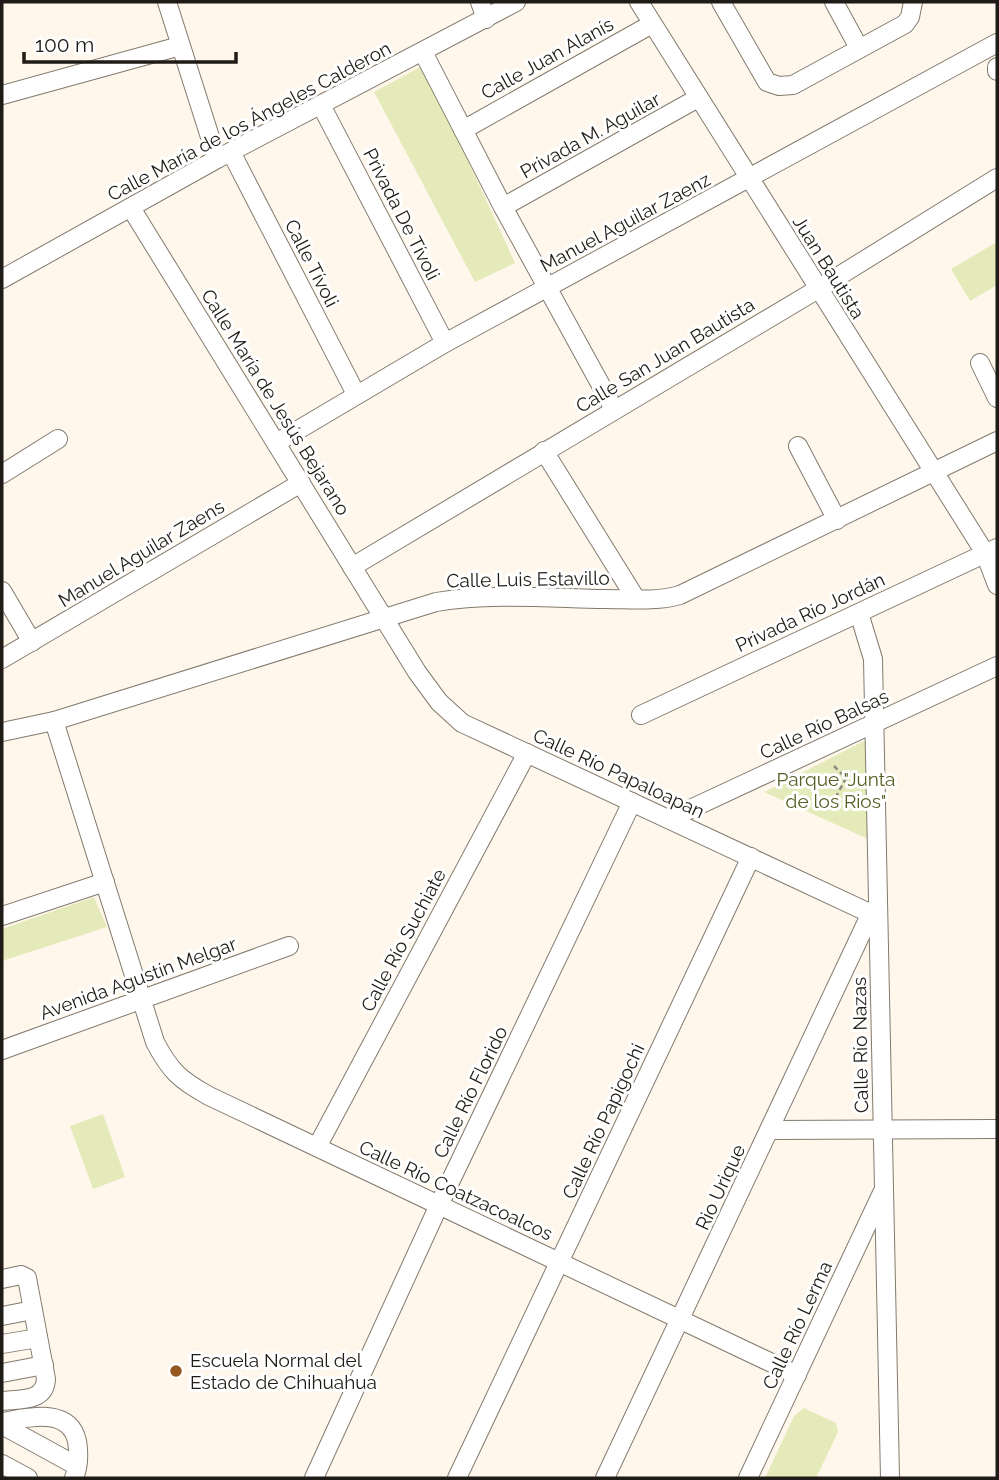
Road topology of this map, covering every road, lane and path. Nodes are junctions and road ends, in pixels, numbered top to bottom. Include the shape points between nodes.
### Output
1 (167, 2) edge
2 (480, 2) edge
3 (516, 2) edge
4 (639, 2) edge
5 (722, 2) edge
6 (834, 2) edge
7 (913, 2) edge
8 (485, 19) junction
9 (652, 24) junction
10 (180, 46) junction
11 (859, 48) junction
12 (995, 49) edge
13 (423, 52) junction
14 (2, 95) edge
15 (698, 98) junction
16 (321, 105) junction
17 (463, 130) junction
18 (224, 156) junction
19 (997, 178) edge
20 (749, 179) junction
21 (503, 207) junction
22 (131, 208) junction
23 (2, 279) edge
24 (547, 288) junction
25 (818, 289) junction
26 (445, 343) junction
27 (980, 363) dead end
28 (356, 394) junction
29 (997, 398) edge
30 (614, 409) junction
31 (58, 439) dead end
32 (997, 441) edge
33 (276, 443) junction
34 (798, 446) dead end
35 (544, 451) junction
36 (932, 472) junction
37 (2, 474) edge
38 (300, 483) junction
39 (837, 520) junction
40 (991, 551) edge
41 (352, 567) junction
42 (997, 585) edge
43 (2, 591) edge
44 (636, 599) junction
45 (859, 613) junction
46 (385, 618) junction
47 (32, 642) junction
48 (2, 659) edge
49 (997, 666) edge
50 (641, 715) dead end
51 (54, 721) junction
52 (875, 723) junction
53 (2, 732) edge
54 (527, 753) junction
55 (834, 766) dead end
56 (861, 772) dead end
57 (846, 778) junction
58 (838, 795) dead end
59 (632, 802) junction
60 (669, 819) junction
61 (751, 857) junction
62 (104, 882) junction
63 (874, 915) junction
64 (2, 916) edge
65 (289, 946) dead end
66 (141, 1000) junction
67 (2, 1050) edge
68 (997, 1129) edge
69 (770, 1130) junction
70 (883, 1130) junction
71 (317, 1147) junction
72 (884, 1189) junction
73 (439, 1205) junction
74 (560, 1263) junction
75 (2, 1279) edge
76 (33, 1310) junction
77 (2, 1316) edge
78 (680, 1320) junction
79 (38, 1338) junction
80 (2, 1344) edge
81 (44, 1365) junction
82 (2, 1373) edge
83 (797, 1375) junction
84 (2, 1401) edge
85 (2, 1424) edge
86 (2, 1464) edge
87 (75, 1472) edge
88 (28, 1478) edge
89 (314, 1478) edge
90 (457, 1478) edge
91 (606, 1478) edge
92 (748, 1478) edge
93 (890, 1478) edge

1 - 10 street
2 - 8 street
3 - 8 street, Calle María de los Ángeles Calderon
4 - 9 street, Juan Bautista
5 - 11 street via 767,82 793,85
6 - 11 street
7 - 11 street via 905,24
8 - 13 street, Calle María de los Ángeles Calderon
9 - 15 street, Juan Bautista
9 - 17 street, Calle Juan Alanís
10 - 14 street
10 - 18 street
12 - 20 street, Manuel Aguilar Zaenz
13 - 16 street, Calle María de los Ángeles Calderon
13 - 17 street
15 - 20 street, Juan Bautista
15 - 21 street, Privada M. Aguilar
16 - 18 street, Calle María de los Ángeles Calderon
16 - 26 street, Privada De Tívoli
17 - 21 street
18 - 22 street, Calle María de los Ángeles Calderon
18 - 28 street, Calle Tívoli
19 - 25 street, Calle San Juan Bautista
20 - 24 street, Manuel Aguilar Zaenz
20 - 25 street, Juan Bautista
21 - 24 street
22 - 23 street, Calle María de los Ángeles Calderon
22 - 33 street, Calle María de Jesús Bejarano
24 - 26 street, Manuel Aguilar Zaenz
24 - 30 street
25 - 30 street, Calle San Juan Bautista
25 - 36 street, Juan Bautista
26 - 28 street, Manuel Aguilar Zaenz
27 - 29 street
28 - 33 street, Manuel Aguilar Zaenz
30 - 35 street, Calle San Juan Bautista
31 - 37 street
32 - 36 street, Calle Luis Estavillo
33 - 38 street, Calle María de Jesús Bejarano
34 - 39 street
35 - 41 street, Calle San Juan Bautista
35 - 44 street
36 - 39 street, Calle Luis Estavillo
36 - 40 street, Juan Bautista
38 - 41 street, Calle María de Jesús Bejarano
38 - 47 street, Manuel Aguilar Zaens
39 - 44 street, Calle Luis Estavillo via 680,595
40 - 42 street, Juan Bautista
40 - 45 street, Privada Río Jordán
41 - 46 street, Calle María de Jesús Bejarano
43 - 47 street
44 - 46 street, Calle Luis Estavillo via 454,599
45 - 50 street, Privada Río Jordán
45 - 52 street, Calle Río Nazas via 873,659
46 - 51 street, Calle Luis Estavillo
46 - 54 street, Calle Río Papaloapan via 417,672 449,713
47 - 48 street, Manuel Aguilar Zaens
49 - 52 street, Calle Río Balsas
51 - 53 street, Calle Luis Estavillo
51 - 62 street, Calle Río Coatzacoalcos
52 - 60 street, Calle Río Balsas
52 - 63 street, Calle Río Nazas
54 - 59 street, Calle Río Papaloapan
54 - 71 street, Calle Río Suchiate
55 - 57 path
56 - 57 path
57 - 58 path
59 - 60 street, Calle Río Papaloapan
59 - 73 street, Calle Río Florido
60 - 61 street, Calle Río Papaloapan
61 - 63 street, Calle Río Papaloapan
61 - 74 street, Calle Río Papigochi
62 - 64 street
62 - 66 street, Calle Río Coatzacoalcos
63 - 69 street, Rio Urique
63 - 70 street, Calle Río Nazas
65 - 66 street, Avenida Agustín Melgar
66 - 67 street, Avenida Agustín Melgar
66 - 71 street, Calle Río Coatzacoalcos via 155,1042 178,1078
68 - 70 street
69 - 70 street
69 - 78 street, Rio Urique
70 - 72 street, Calle Río Nazas
71 - 73 street, Calle Río Coatzacoalcos
72 - 83 street, Calle Río Lerma
72 - 93 street, Calle Río Nazas
73 - 74 street, Calle Río Coatzacoalcos
73 - 89 street, Calle Río Florido
74 - 78 street, Calle Río Coatzacoalcos
74 - 90 street, Calle Río Papigochi
75 - 76 street via 25,1276
76 - 77 street
76 - 79 street
78 - 83 street, Calle Río Coatzacoalcos
78 - 91 street, Rio Urique
79 - 80 street
79 - 81 street
81 - 82 street
81 - 84 street via 42,1393
83 - 92 street, Calle Río Lerma
85 - 87 street
85 - 87 street via 40,1416 70,1425 79,1454
86 - 88 street

